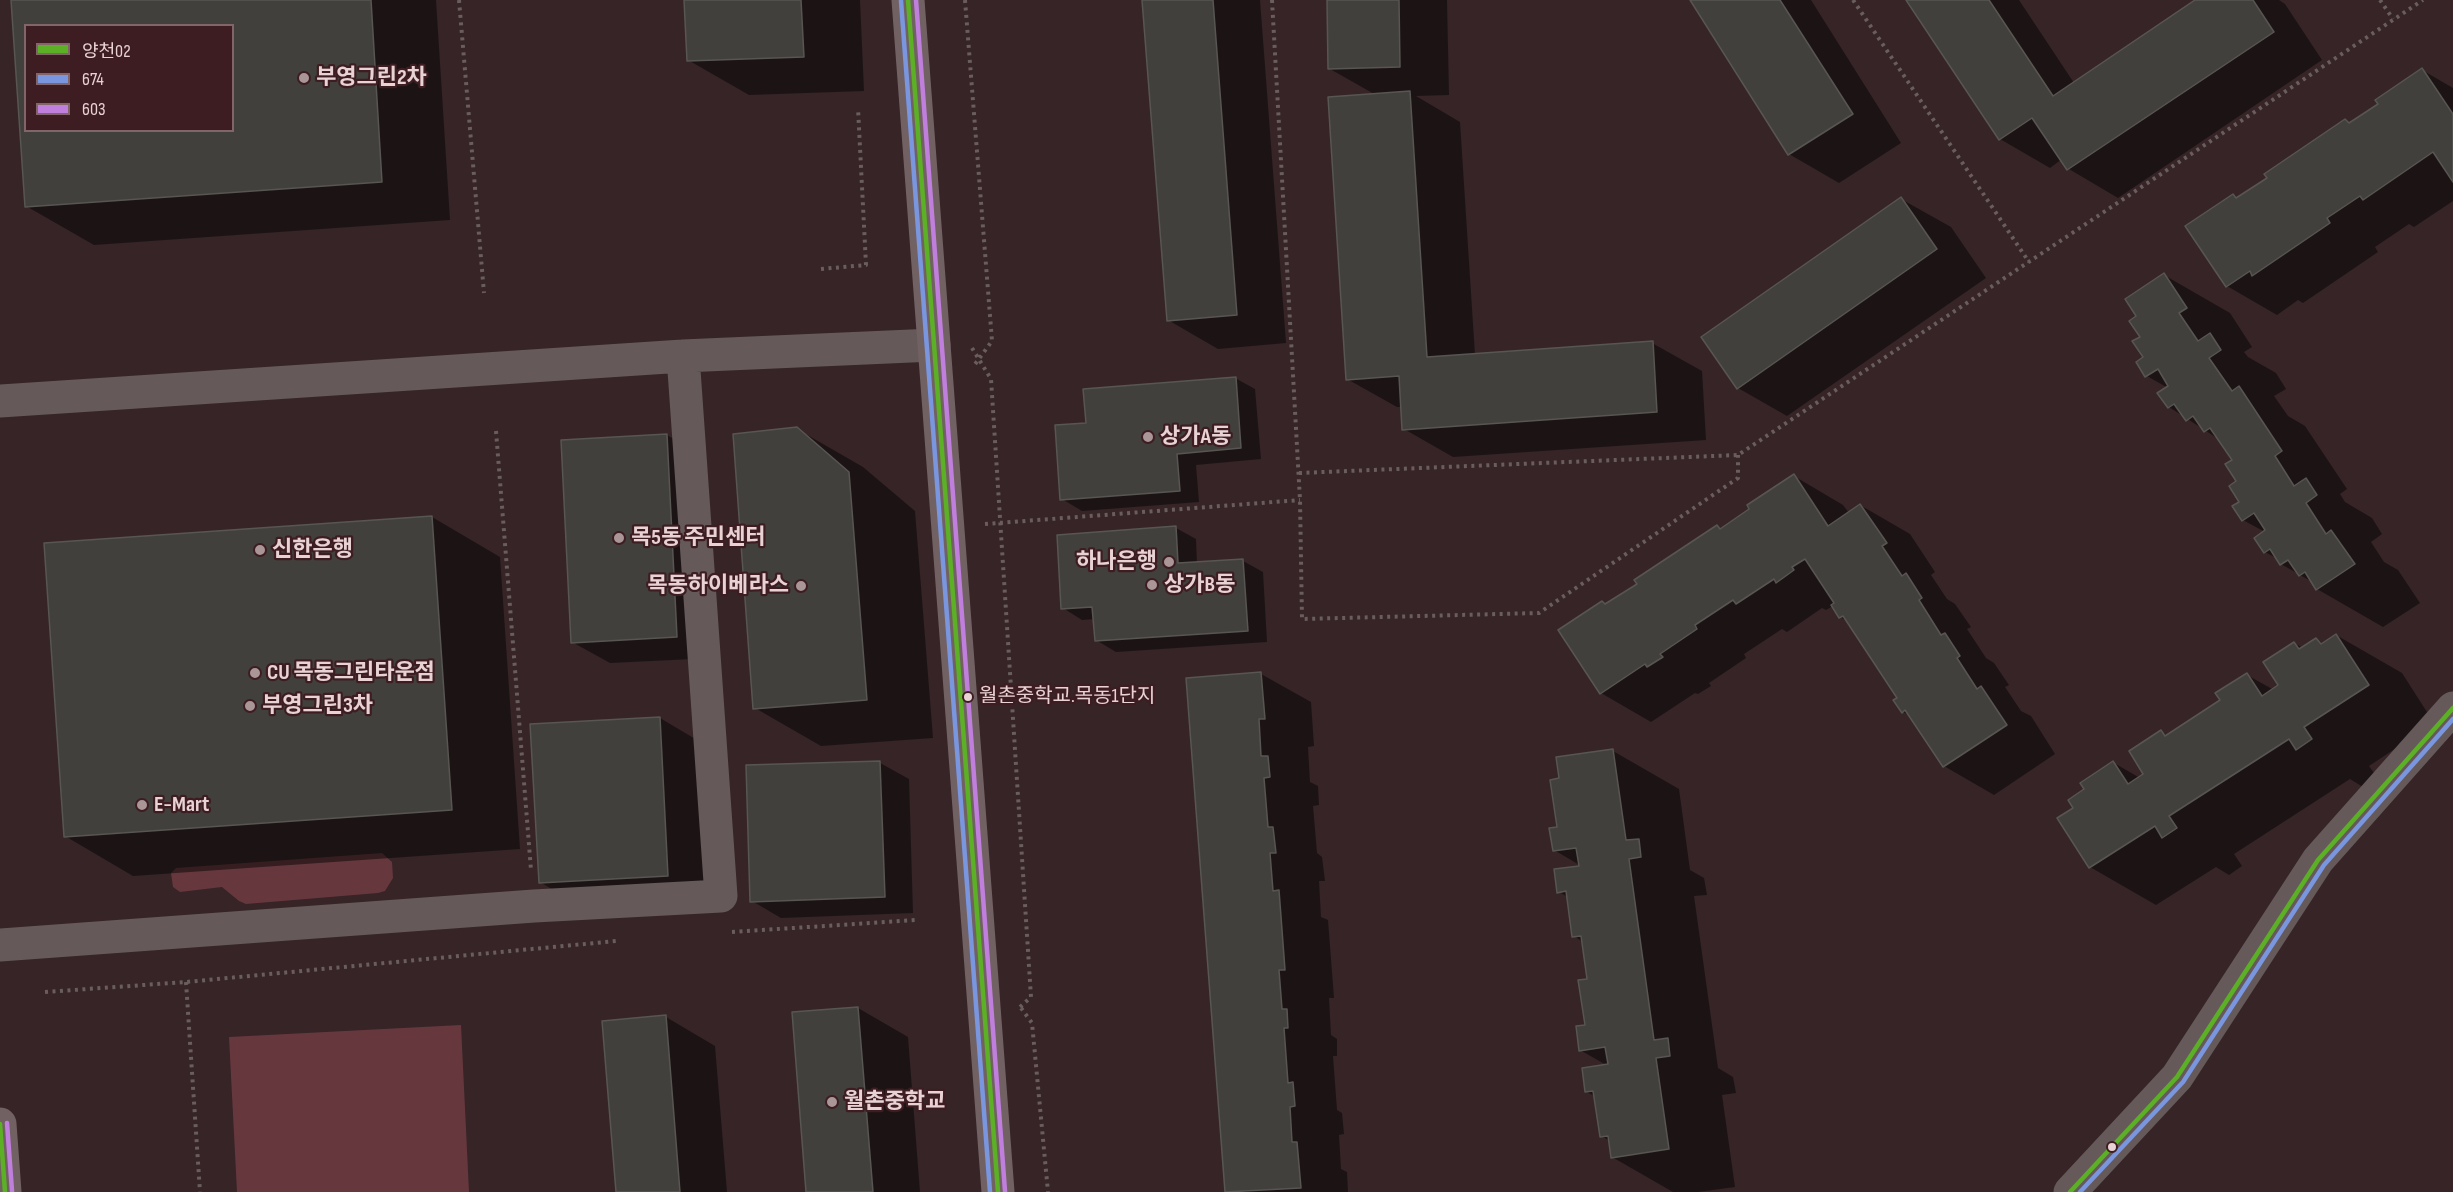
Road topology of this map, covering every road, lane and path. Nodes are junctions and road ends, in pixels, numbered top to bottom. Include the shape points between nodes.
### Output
1 (459, 0) edge
2 (908, 0) edge
3 (965, 0) edge
4 (1272, 0) edge
5 (1853, 0) edge
6 (2380, 0) edge
7 (2423, 0) edge
8 (2393, 20) junction
9 (858, 108) dead end
10 (2029, 262) junction
11 (821, 269) dead end
12 (484, 293) dead end
13 (969, 343) dead end
14 (934, 345) junction
15 (683, 356) junction
16 (979, 359) junction
17 (967, 376) dead end
18 (0, 401) edge
19 (496, 431) dead end
20 (1738, 455) junction
21 (1299, 473) junction
22 (1300, 500) junction
23 (984, 513) dead end
24 (1000, 523) junction
25 (2453, 708) edge
26 (532, 871) dead end
27 (916, 920) dead end
28 (727, 933) dead end
29 (621, 941) dead end
30 (0, 945) edge
31 (186, 982) junction
32 (45, 992) dead end
33 (1016, 1011) dead end
34 (0, 1124) edge
35 (5, 1192) edge
36 (200, 1192) edge
37 (998, 1192) edge
38 (2070, 1192) edge

1 - 12 path
2 - 14 main road
3 - 16 path via 992,341
4 - 21 path
5 - 10 path
6 - 8 path
7 - 8 path
8 - 10 path
9 - 11 path via 866,265
10 - 20 path
13 - 16 path
14 - 15 street
14 - 37 main road
15 - 18 street
15 - 30 street via 721,896
16 - 17 path
16 - 24 path via 991,379
19 - 26 path
20 - 21 path
20 - 22 path via 1738,478 1539,613 1302,619
21 - 22 path
22 - 24 path
23 - 24 path via 985,524
24 - 33 path via 1031,997
25 - 38 street via 2318,860 2177,1077
27 - 28 path
29 - 31 path
31 - 32 path
31 - 36 path
34 - 35 main road

